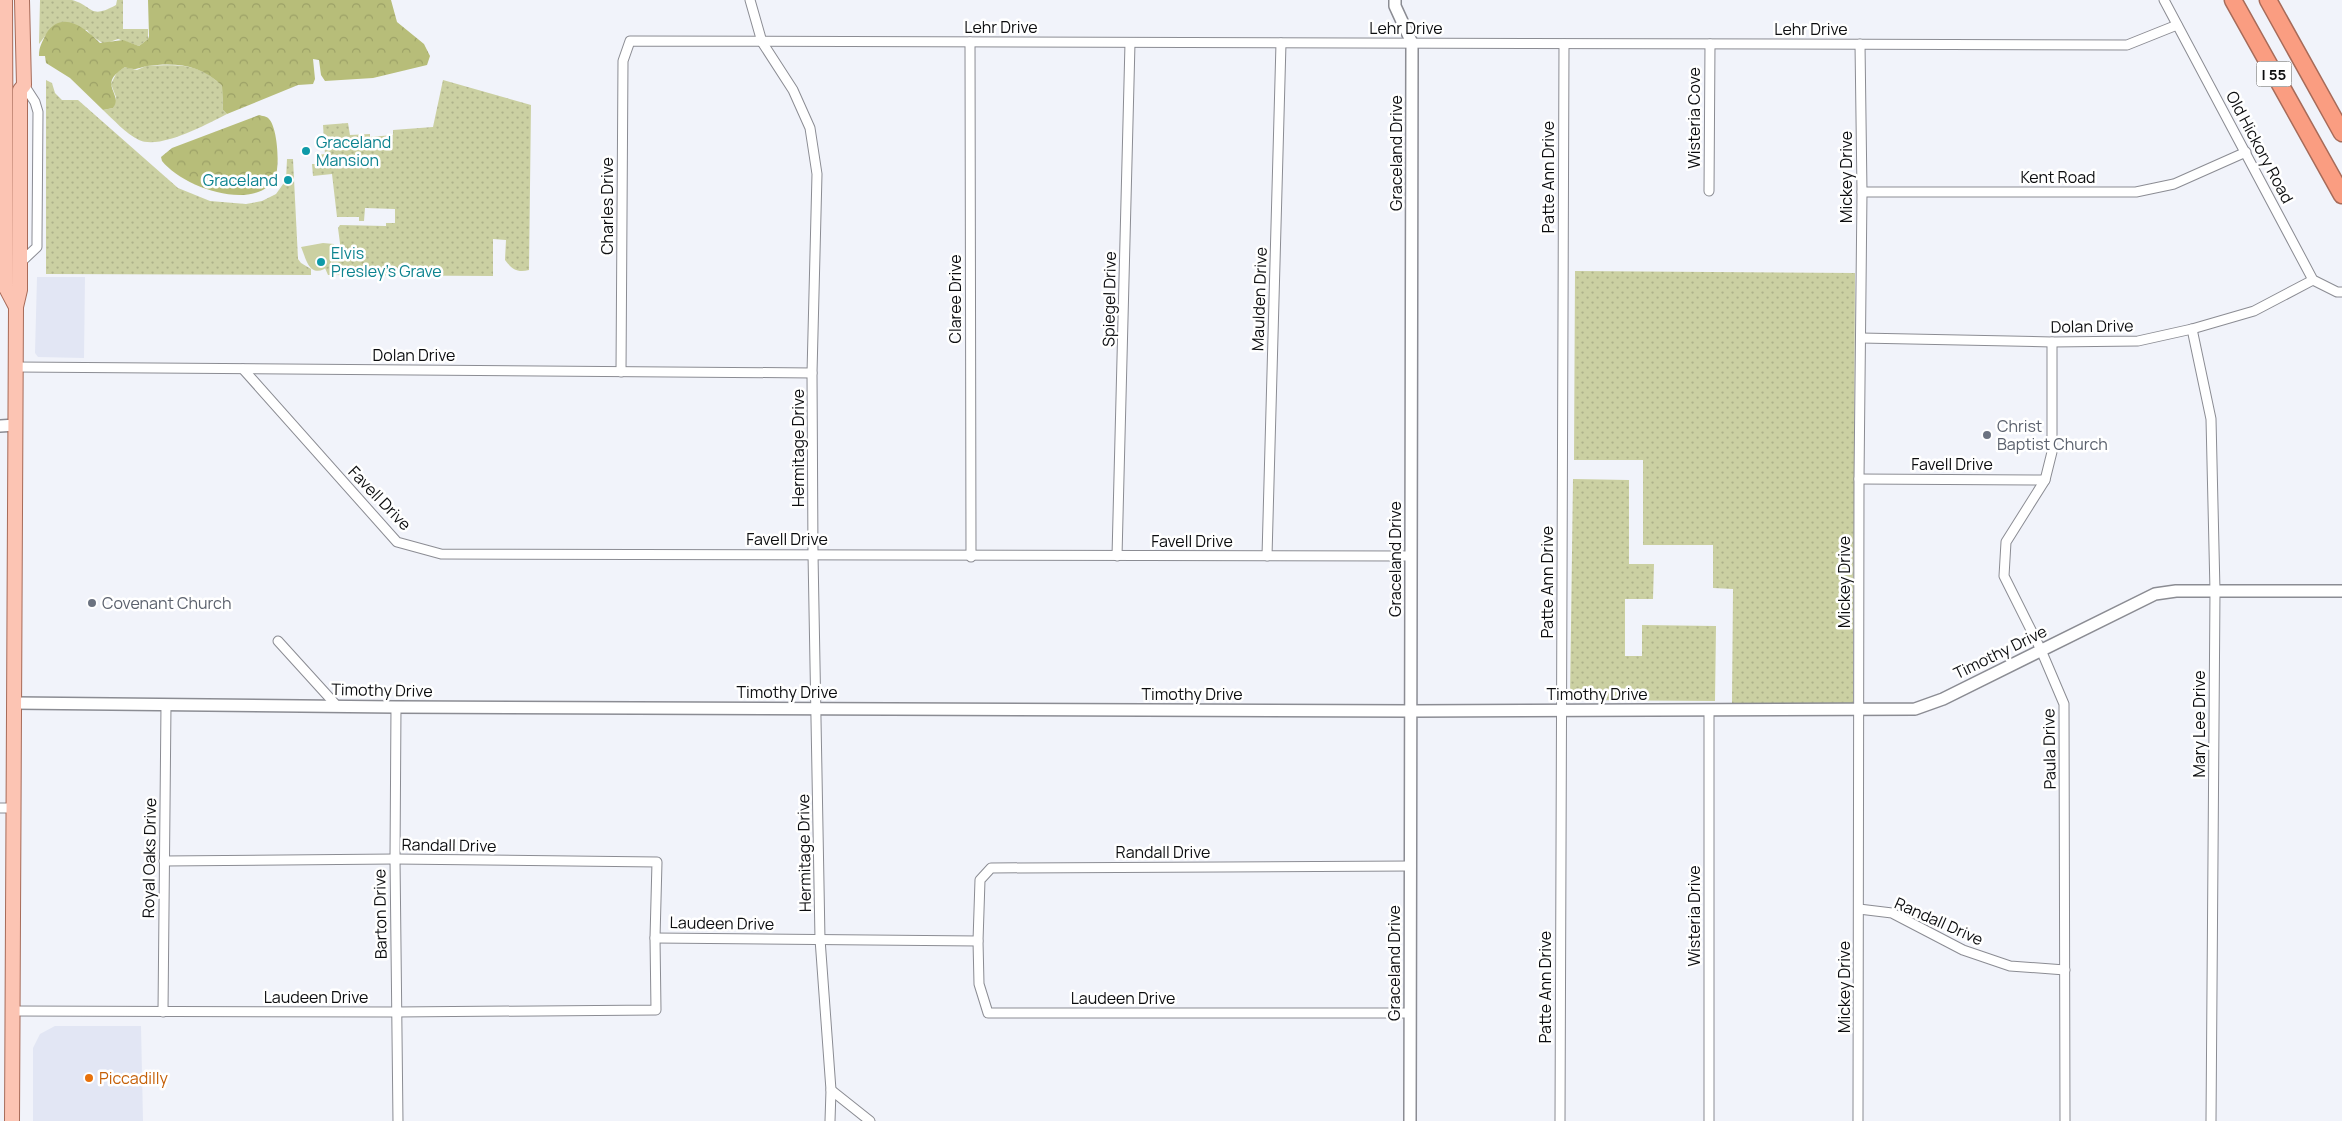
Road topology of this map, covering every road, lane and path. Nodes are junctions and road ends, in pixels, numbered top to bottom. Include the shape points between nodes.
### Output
1 (5, 0) edge
2 (22, 0) edge
3 (750, 0) edge
4 (1395, 0) edge
5 (2164, 0) edge
6 (2233, 0) edge
7 (2268, 0) edge
8 (2177, 24) junction
9 (630, 41) joint
10 (762, 42) junction
11 (970, 42) junction
12 (1130, 43) junction
13 (1281, 43) junction
14 (1412, 43) junction
15 (1564, 44) junction
16 (1710, 44) junction
17 (1860, 44) junction
18 (2342, 133) edge
19 (2246, 152) junction
20 (1709, 191) dead end
21 (1862, 192) junction
22 (2342, 194) edge
23 (2313, 280) junction
24 (2342, 292) edge
25 (16, 307) junction
26 (2192, 329) junction
27 (1861, 338) junction
28 (2052, 342) junction
29 (16, 367) junction
30 (243, 369) junction
31 (621, 372) junction
32 (812, 374) junction
33 (16, 425) junction
34 (0, 426) edge
35 (1859, 478) junction
36 (2045, 480) junction
37 (813, 554) junction
38 (1117, 556) junction
39 (1267, 556) junction
40 (1411, 556) junction
41 (971, 557) junction
42 (2215, 591) junction
43 (2342, 591) edge
44 (278, 641) dead end
45 (2041, 650) junction
46 (15, 703) junction
47 (166, 705) junction
48 (337, 706) junction
49 (396, 707) junction
50 (817, 708) junction
51 (1709, 710) junction
52 (1860, 710) junction
53 (1412, 711) junction
54 (1561, 711) junction
55 (0, 808) edge
56 (14, 808) junction
57 (395, 859) junction
58 (164, 860) junction
59 (1411, 866) junction
60 (1859, 909) junction
61 (655, 938) junction
62 (820, 939) junction
63 (978, 940) junction
64 (2065, 970) junction
65 (13, 1011) junction
66 (163, 1012) junction
67 (396, 1012) junction
68 (1410, 1013) junction
69 (831, 1090) junction
70 (12, 1121) edge
71 (398, 1121) edge
72 (830, 1121) edge
73 (870, 1121) edge
74 (1410, 1121) edge
75 (1560, 1121) edge
76 (1709, 1121) edge
77 (1858, 1121) edge
78 (2065, 1121) edge
79 (2211, 1121) edge

1 - 25 main road via 6,288
2 - 25 main road via 24,85 20,90 20,290
3 - 10 street, Hermitage Drive
4 - 14 street, Graceland Drive
5 - 8 street, Old Hickory Road
6 - 22 highway, I 55
7 - 18 highway, I 55
8 - 17 street, Lehr Drive via 2127,45
8 - 19 street, Old Hickory Road
9 - 10 street, Lehr Drive
9 - 31 street, Charles Drive via 624,61
10 - 11 street, Lehr Drive
10 - 32 street, Hermitage Drive via 793,90 810,128 817,174
11 - 12 street, Lehr Drive
11 - 41 street, Claree Drive
12 - 13 street, Lehr Drive
12 - 38 street, Spiegel Drive
13 - 14 street, Lehr Drive
13 - 39 street, Maulden Drive
14 - 15 street, Lehr Drive
14 - 40 street, Graceland Drive
15 - 16 street, Lehr Drive
15 - 54 street, Patte Ann Drive
16 - 17 street, Lehr Drive
16 - 20 street, Wisteria Cove
17 - 21 street, Mickey Drive
19 - 21 street, Kent Road via 2174,184 2136,192
19 - 23 street, Old Hickory Road
21 - 27 street, Mickey Drive
23 - 24 street
23 - 26 street, Dolan Drive via 2254,310
25 - 29 main road
26 - 28 street, Dolan Drive via 2138,341
26 - 42 street, Mary Lee Drive via 2211,419
27 - 28 street, Dolan Drive
27 - 35 street, Mickey Drive
28 - 36 street, Paula Drive via 2052,452
29 - 30 street, Dolan Drive
29 - 33 main road
30 - 31 street, Dolan Drive
30 - 37 street, Favell Drive via 397,542 440,554
31 - 32 street, Dolan Drive
32 - 37 street, Hermitage Drive
33 - 34 street
33 - 46 main road
35 - 36 street, Favell Drive
35 - 52 street, Mickey Drive
36 - 45 street, Paula Drive via 2006,542 2004,576
37 - 41 street, Favell Drive
37 - 50 street, Hermitage Drive
38 - 39 street, Favell Drive
38 - 41 street, Favell Drive
39 - 40 street, Favell Drive
40 - 53 street, Graceland Drive
42 - 43 street, Timothy Drive
42 - 45 street, Timothy Drive via 2155,594
42 - 79 street, Mary Lee Drive
44 - 48 street
45 - 52 street, Timothy Drive via 1915,709
45 - 64 street, Paula Drive via 2064,704
46 - 47 street, Timothy Drive
46 - 56 main road
47 - 48 street, Timothy Drive
47 - 58 street, Royal Oaks Drive
48 - 49 street, Timothy Drive
49 - 50 street, Timothy Drive
49 - 57 street, Barton Drive
50 - 53 street, Timothy Drive
50 - 62 street, Hermitage Drive
51 - 52 street, Timothy Drive
51 - 54 street, Timothy Drive
51 - 76 street, Wisteria Drive
52 - 60 street, Mickey Drive
53 - 54 street, Timothy Drive
53 - 59 street, Graceland Drive
54 - 75 street, Patte Ann Drive
55 - 56 street
56 - 65 main road
57 - 58 street, Randall Drive
57 - 61 street, Randall Drive via 657,862
57 - 67 street, Barton Drive
58 - 66 street, Royal Oaks Drive
59 - 63 street, Randall Drive via 991,868 980,880
59 - 68 street, Graceland Drive
60 - 64 street, Randall Drive via 1892,913 1963,950 2010,966
60 - 77 street, Mickey Drive
61 - 62 street, Laudeen Drive
61 - 67 street, Laudeen Drive via 656,1010
62 - 63 street, Laudeen Drive
62 - 69 street, Hermitage Drive
63 - 68 street, Laudeen Drive via 979,984 988,1013
64 - 78 street, Paula Drive
65 - 66 street, Laudeen Drive
65 - 70 main road
66 - 67 street, Laudeen Drive
67 - 71 street, Barton Drive
68 - 74 street, Graceland Drive
69 - 72 street, Hermitage Drive
69 - 73 street

